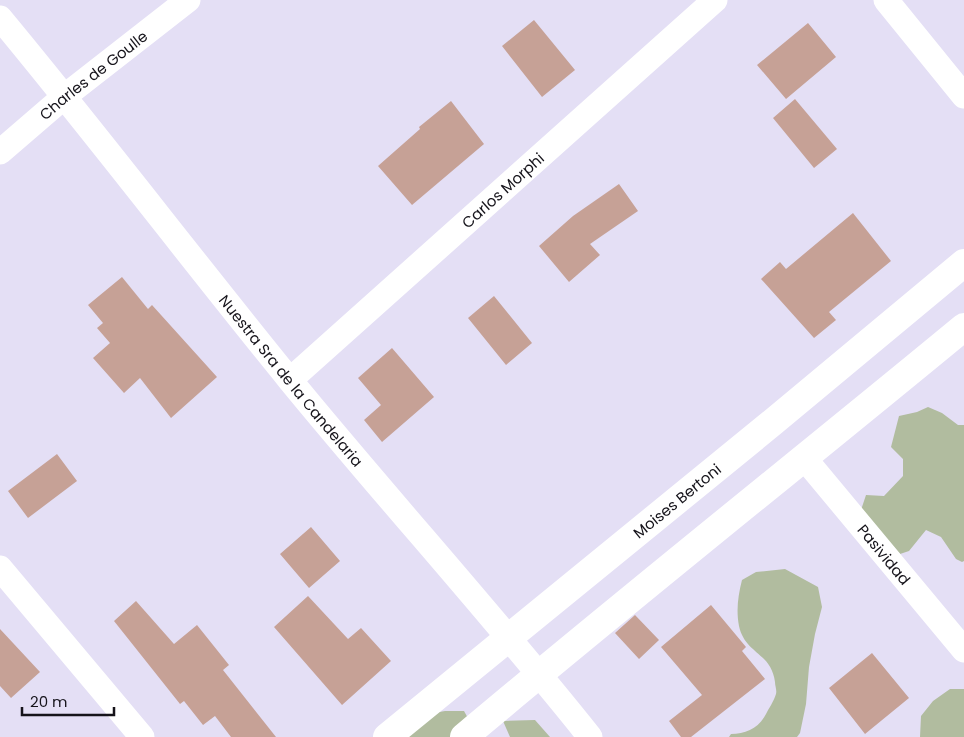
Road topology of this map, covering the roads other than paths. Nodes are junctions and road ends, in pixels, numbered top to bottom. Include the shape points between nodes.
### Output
1 (188, 0) edge
2 (715, 0) edge
3 (886, 0) edge
4 (0, 18) edge
5 (65, 96) junction
6 (964, 96) edge
7 (0, 152) edge
8 (964, 263) edge
9 (964, 327) edge
10 (290, 380) junction
11 (805, 459) junction
12 (0, 568) edge
13 (508, 636) junction
14 (964, 650) edge
15 (540, 673) junction
16 (142, 737) edge
17 (387, 737) edge
18 (464, 737) edge
19 (590, 737) edge

1 - 5 street, Charles de Goulle
2 - 10 street, Carlos Morphi
3 - 6 street
4 - 5 street, Nuestra Sra de la Candelaria
5 - 7 street, Charles de Goulle
5 - 10 street, Nuestra Sra de la Candelaria
8 - 13 street, Moises Bertoni
9 - 11 street
10 - 13 street, Nuestra Sra de la Candelaria
11 - 14 street, Pasividad
11 - 15 street
12 - 16 street
13 - 15 street, Nuestra Sra de la Candelaria
13 - 17 street, Moises Bertoni
15 - 18 street
15 - 19 street, Nuestra Sra de la Candelaria

